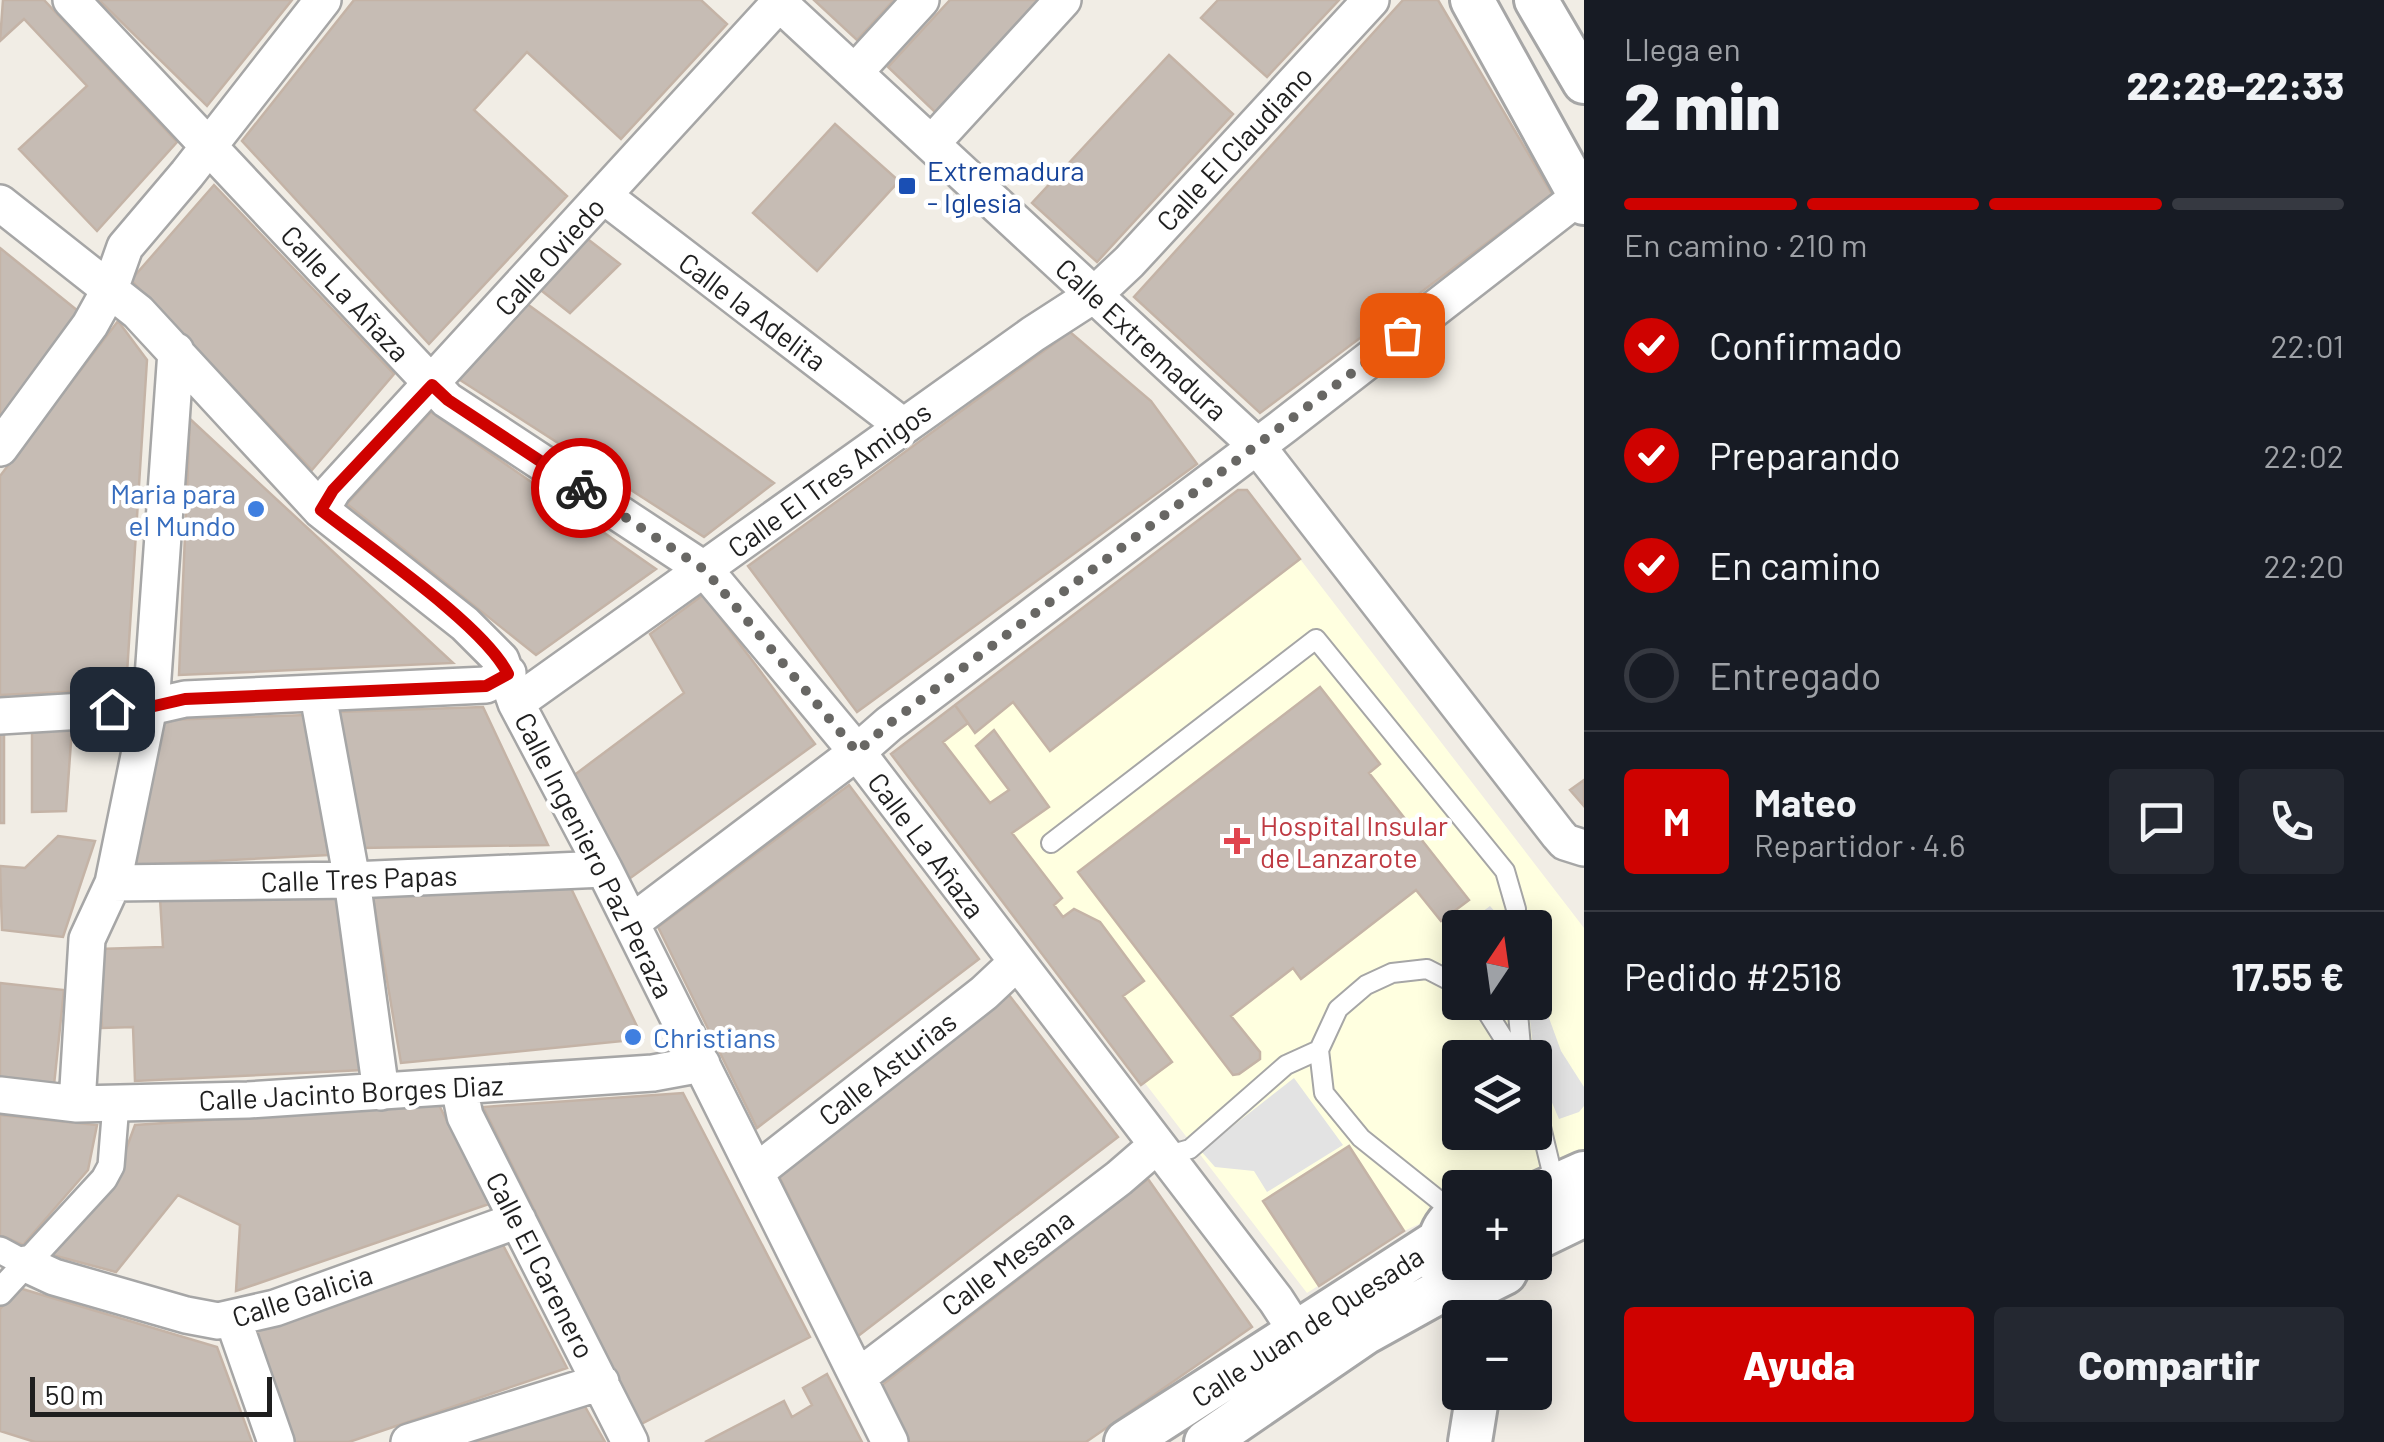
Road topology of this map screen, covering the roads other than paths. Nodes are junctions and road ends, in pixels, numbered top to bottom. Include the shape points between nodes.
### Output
1 (72, 0) edge
2 (323, 0) edge
3 (921, 0) edge
4 (1063, 0) edge
5 (1371, 0) edge
6 (1472, 0) edge
7 (1536, 0) edge
8 (779, 1) edge
9 (855, 72) junction
10 (1584, 82) edge
11 (932, 143) junction
12 (208, 144) junction
13 (604, 196) junction
14 (1583, 201) edge
15 (0, 203) edge
16 (110, 289) junction
17 (1095, 294) junction
18 (176, 351) junction
19 (432, 385) junction
20 (903, 426) junction
21 (1257, 446) junction
22 (0, 448) edge
23 (321, 510) junction
24 (705, 570) junction
25 (512, 688) junction
26 (318, 695) junction
27 (150, 707) junction
28 (0, 716) edge
29 (857, 752) junction
30 (1051, 843) dead end
31 (1584, 848) edge
32 (604, 869) junction
33 (352, 880) junction
34 (113, 883) junction
35 (1516, 910) edge
36 (634, 928) junction
37 (1016, 963) junction
38 (1442, 973) edge
39 (1319, 1050) junction
40 (702, 1064) junction
41 (459, 1087) junction
42 (381, 1092) junction
43 (0, 1095) edge
44 (77, 1104) junction
45 (116, 1104) junction
46 (1156, 1146) junction
47 (1550, 1150) edge
48 (756, 1172) junction
49 (1564, 1192) edge
50 (1442, 1214) edge
51 (518, 1220) junction
52 (1442, 1231) edge
53 (13, 1257) edge
54 (1488, 1280) edge
55 (0, 1292) edge
56 (1466, 1300) edge
57 (1442, 1313) edge
58 (234, 1319) junction
59 (1308, 1350) junction
60 (858, 1378) junction
61 (601, 1382) junction
62 (1475, 1410) edge
63 (276, 1442) edge
64 (410, 1442) edge
65 (630, 1442) edge
66 (890, 1442) edge
67 (1126, 1442) edge
68 (1206, 1442) edge
69 (1470, 1442) edge

1 - 12 street, Calle La Añaza
2 - 12 street
3 - 9 street
4 - 11 street
5 - 17 street, Calle El Claudiano
6 - 14 street
7 - 10 street
8 - 9 street, Calle Extremadura
8 - 13 street, Calle Oviedo
9 - 11 street, Calle Extremadura
11 - 17 street, Calle Extremadura
12 - 16 street via 126,247
12 - 19 street, Calle La Añaza
13 - 19 street, Calle Oviedo
13 - 20 street, Calle la Adelita
14 - 21 street via 1567,206
15 - 16 street, Calle Ingeniero Paz Peraza
16 - 18 street, Calle Ingeniero Paz Peraza
16 - 22 street
17 - 20 street, Calle El Tres Amigos
17 - 21 street, Calle Extremadura
18 - 23 street, Calle Ingeniero Paz Peraza
18 - 27 street
19 - 23 street, Calle Oviedo
19 - 24 street, Calle La Añaza
20 - 24 street, Calle El Tres Amigos
21 - 29 street
21 - 31 street, Calle Extremadura via 1558,834
23 - 25 street, Calle Ingeniero Paz Peraza via 465,624 501,660
24 - 25 street, Calle El Tres Amigos via 550,676
24 - 29 street, Calle La Añaza
25 - 26 street
25 - 32 street, Calle Ingeniero Paz Peraza
26 - 27 street via 185,699
26 - 33 street
27 - 28 street
27 - 34 street
29 - 36 street via 639,917
29 - 37 street, Calle La Añaza
30 - 35 lane via 1316,639 1505,872
32 - 33 street, Calle Tres Papas
32 - 36 street, Calle Ingeniero Paz Peraza
33 - 34 street, Calle Tres Papas
33 - 42 street
34 - 44 street via 87,939
36 - 40 street, Calle Ingeniero Paz Peraza
37 - 46 street, Calle La Añaza
37 - 48 street, Calle Asturias
38 - 39 lane via 1392,972 1366,985 1338,1009
39 - 46 lane via 1286,1066 1190,1150 1176,1154
39 - 50 lane via 1327,1109
40 - 41 street, Calle Jacinto Borges Diaz via 653,1074
40 - 48 street, Calle Ingeniero Paz Peraza
41 - 42 street, Calle Jacinto Borges Diaz
41 - 51 street, Calle El Carenero via 465,1116
42 - 45 street, Calle Jacinto Borges Diaz
43 - 44 street, Calle Jacinto Borges Diaz
44 - 45 street, Calle Jacinto Borges Diaz
45 - 53 street via 104,1179
46 - 59 street, Calle La Añaza
46 - 60 street, Calle Mesana
47 - 49 lane
48 - 60 street, Calle Ingeniero Paz Peraza
51 - 58 street, Calle Galicia
51 - 61 street, Calle El Carenero
52 - 59 street, Calle Juan de Quesada
53 - 55 street
53 - 58 street, Calle Galicia via 54,1278 186,1315
54 - 56 street
57 - 59 street, Calle Juan de Quesada
58 - 63 street
59 - 67 street, Calle Juan de Quesada
59 - 68 street, Calle Juan de Quesada
60 - 66 street, Calle Ingeniero Paz Peraza
61 - 64 street
61 - 65 street, Calle El Carenero
62 - 69 street

